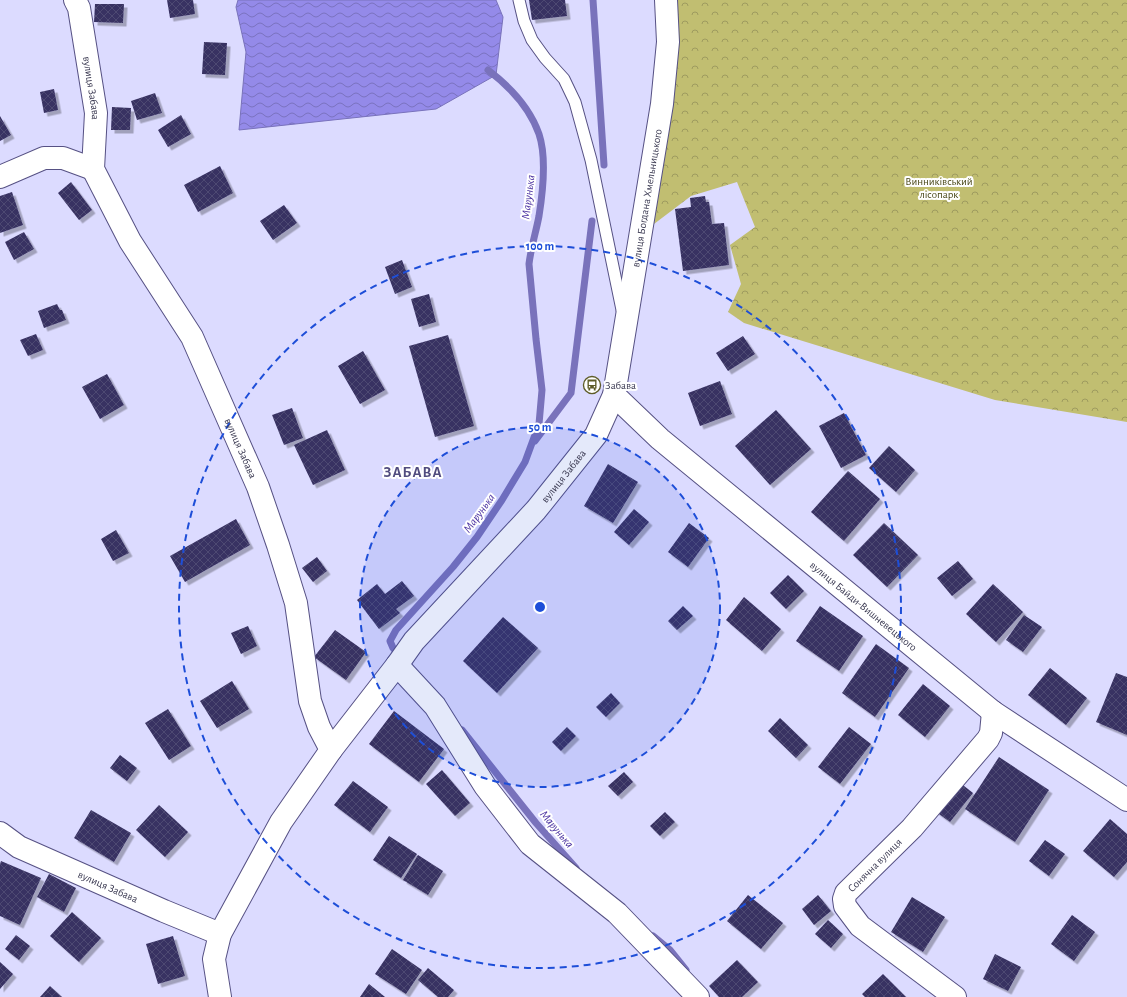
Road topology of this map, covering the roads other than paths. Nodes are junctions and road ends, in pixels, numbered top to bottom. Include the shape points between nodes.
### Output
1 (519, 0) edge
2 (666, 0) edge
3 (79, 3) edge
4 (93, 169) junction
5 (0, 177) edge
6 (625, 326) junction
7 (614, 395) junction
8 (399, 663) junction
9 (993, 712) junction
10 (330, 750) junction
11 (1127, 800) edge
12 (0, 833) edge
13 (220, 934) junction
14 (220, 997) edge
15 (698, 997) edge
16 (955, 997) edge

1 - 6 lane via 532,40 564,79 575,102 591,160
2 - 6 street, вулиця Богдана Хмельницького via 668,42 662,104
3 - 4 street, вулиця Забава via 96,113
4 - 5 street via 63,158 44,158
4 - 10 street, вулиця Забава via 130,241 192,337 258,487 296,603 310,700
6 - 7 street, вулиця Богдана Хмельницького
7 - 8 street, вулиця Забава via 596,435 536,510 414,641
7 - 9 street, вулиця Байди-Вишневецького via 660,440
8 - 10 street, вулиця Забава
8 - 15 street via 435,706 485,786 530,844 617,913
9 - 11 street, вулиця Байди-Вишневецького
9 - 16 street, Сонячна вулиця via 988,739 912,828 846,893 844,899 845,906 860,926
10 - 13 street, вулиця Забава via 281,822
12 - 13 street, вулиця Забава via 19,847 164,912
13 - 14 street, вулиця Забава via 214,959

